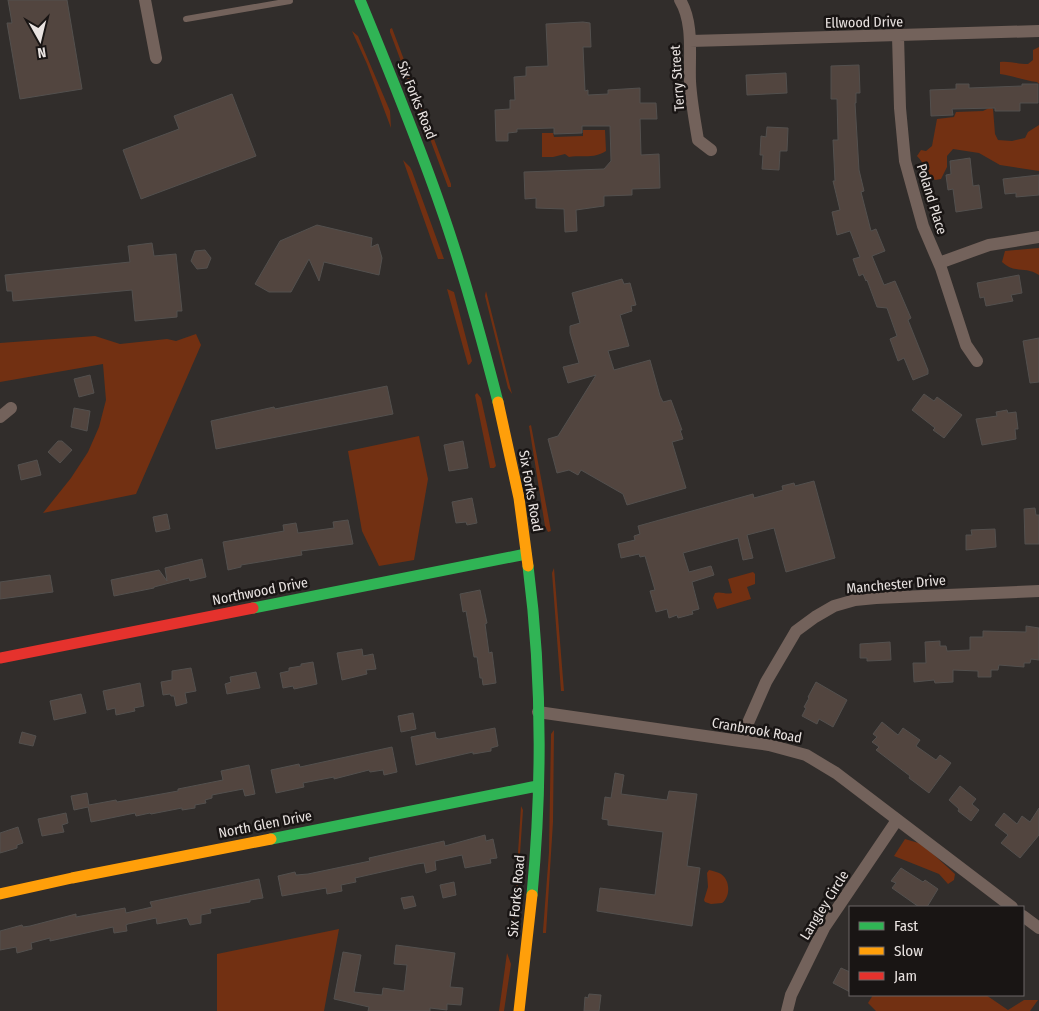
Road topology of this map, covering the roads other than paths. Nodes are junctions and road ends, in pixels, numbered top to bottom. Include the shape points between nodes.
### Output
1 (145, 0) edge
2 (360, 0) edge
3 (680, 0) edge
4 (290, 1) edge
5 (186, 19) dead end
6 (1039, 32) edge
7 (898, 36) junction
8 (690, 41) junction
9 (156, 58) dead end
10 (711, 150) dead end
11 (1039, 238) edge
12 (939, 263) junction
13 (977, 361) dead end
14 (11, 408) dead end
15 (0, 417) edge
16 (526, 554) junction
17 (1039, 590) edge
18 (0, 658) edge
19 (538, 712) junction
20 (740, 740) junction
21 (536, 786) junction
22 (898, 820) junction
23 (0, 894) edge
24 (1011, 906) edge
25 (1024, 917) edge
26 (1039, 928) edge
27 (518, 1011) edge
28 (787, 1011) edge

1 - 9 street
2 - 16 street, Six Forks Road via 424,160 458,259 501,413 522,515
3 - 8 street, Terry Street via 686,8
4 - 5 lane
6 - 7 street, Ellwood Drive
7 - 8 street, Ellwood Drive
7 - 12 street, Poland Place via 905,161 923,226
8 - 10 street, Terry Street via 690,83 698,140
11 - 12 street via 989,245
12 - 13 street, Poland Place via 966,346
14 - 15 street
16 - 18 street, Northwood Drive
16 - 19 street, Six Forks Road via 535,638
17 - 20 street, Manchester Drive via 856,600 834,606 796,631 766,682
19 - 20 street, Cranbrook Road
19 - 21 street, Six Forks Road
20 - 22 street, Cranbrook Road via 806,754
21 - 23 street, North Glen Drive
21 - 27 street, Six Forks Road via 533,885
22 - 24 street, Cranbrook Road
22 - 28 street, Langley Circle via 824,928 790,994
25 - 26 street

